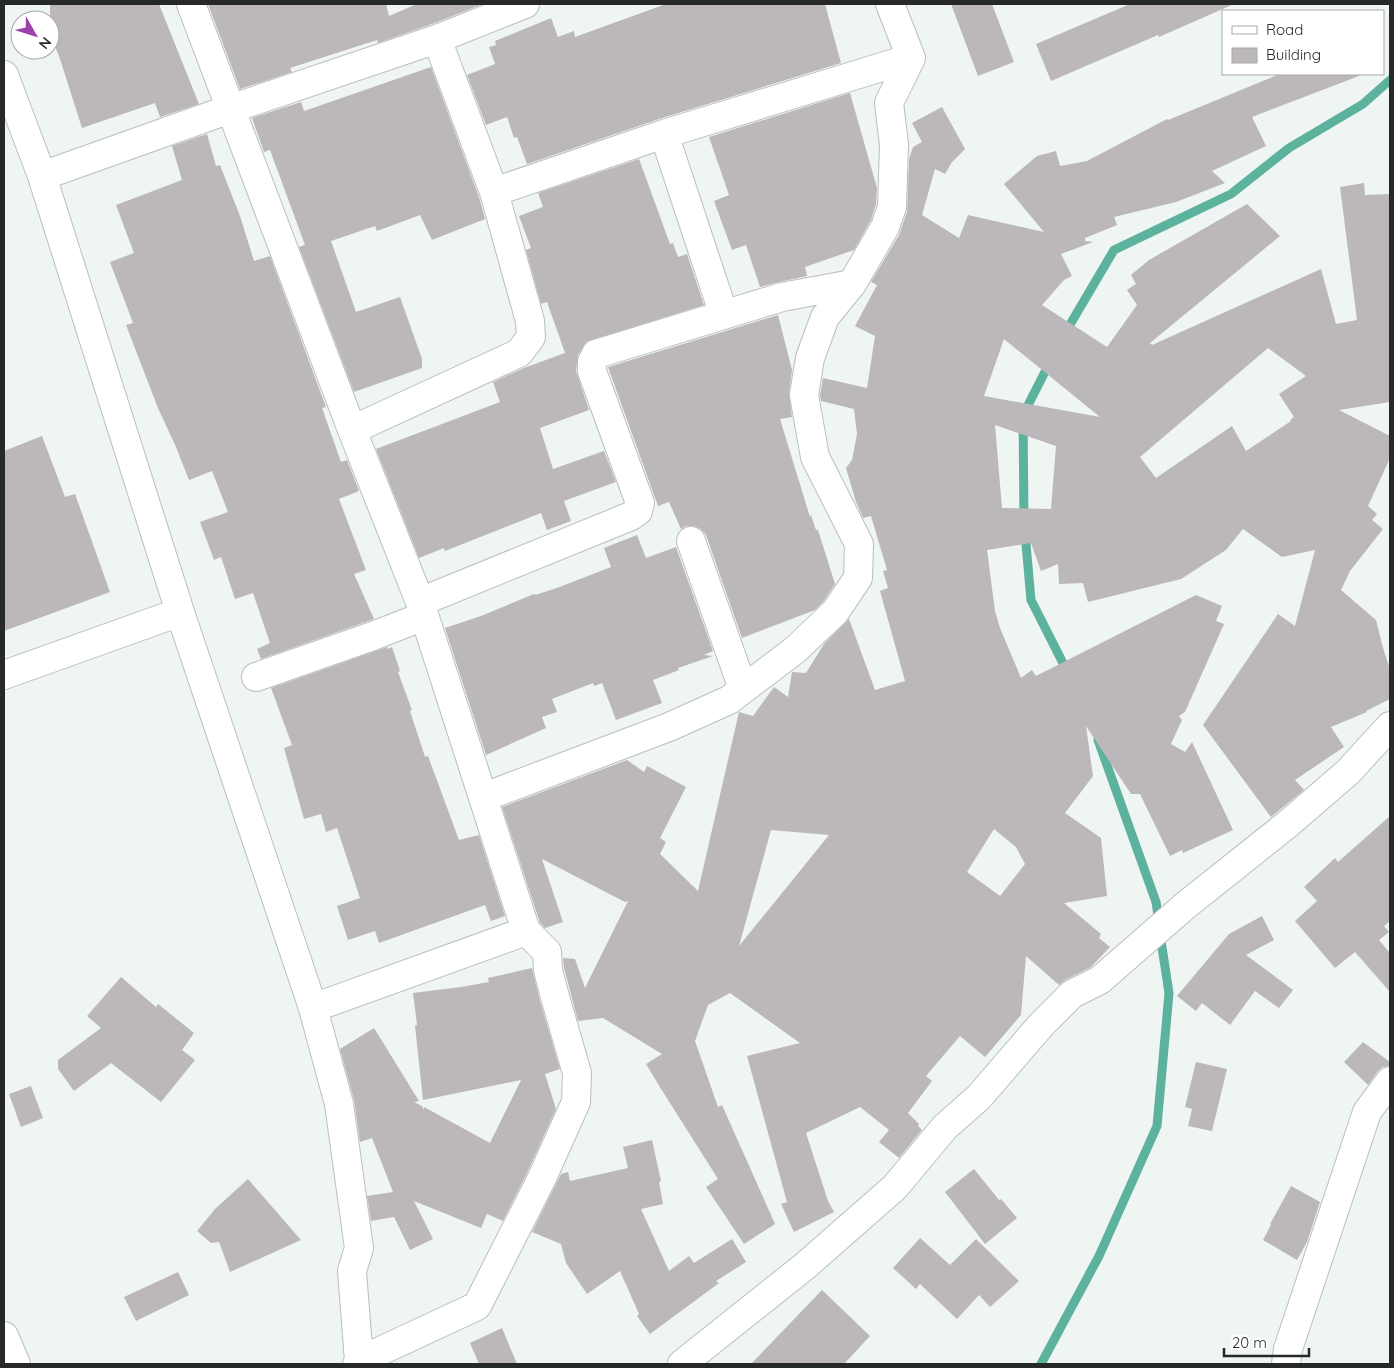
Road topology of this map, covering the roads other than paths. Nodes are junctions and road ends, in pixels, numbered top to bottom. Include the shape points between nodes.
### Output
1 (191, 4) edge
2 (525, 4) edge
3 (890, 4) edge
4 (437, 39) junction
5 (911, 58) junction
6 (4, 75) edge
7 (230, 109) junction
8 (664, 134) junction
9 (42, 176) junction
10 (494, 192) junction
11 (852, 284) junction
12 (724, 315) junction
13 (352, 430) junction
14 (691, 541) dead end
15 (422, 609) junction
16 (180, 612) junction
17 (4, 675) edge
18 (256, 678) dead end
19 (743, 690) junction
20 (1390, 726) edge
21 (484, 797) junction
22 (526, 931) junction
23 (313, 1008) junction
24 (1390, 1081) edge
25 (4, 1336) edge
26 (358, 1363) edge
27 (16, 1364) edge
28 (682, 1364) edge
29 (1286, 1364) edge

1 - 7 street
2 - 4 street
3 - 5 street
4 - 7 street
4 - 10 street
5 - 8 street
5 - 11 street via 889,104 894,145 892,207 885,227
6 - 9 street
7 - 9 street
7 - 13 street
8 - 10 street
8 - 12 street
9 - 16 street
10 - 13 street via 530,321 531,337 519,353
11 - 12 street via 782,297
11 - 19 street via 825,317 810,358 804,395 815,457 859,544 858,578 835,612
12 - 15 street via 603,351 596,354 592,362 592,371 640,503 638,511
13 - 15 street
14 - 19 street
15 - 18 street via 373,636
15 - 21 street
16 - 17 street
16 - 23 street
19 - 21 street via 729,700 669,727
20 - 28 street via 1348,772 1289,823 1186,905 1100,980 1072,994 978,1097 945,1127 895,1187 805,1266
21 - 22 street
22 - 23 street
22 - 26 street via 547,952 554,997 577,1073 576,1102 477,1306
23 - 26 street via 339,1104 357,1224 359,1248 352,1271
24 - 29 street via 1367,1112 1288,1349
25 - 27 street

